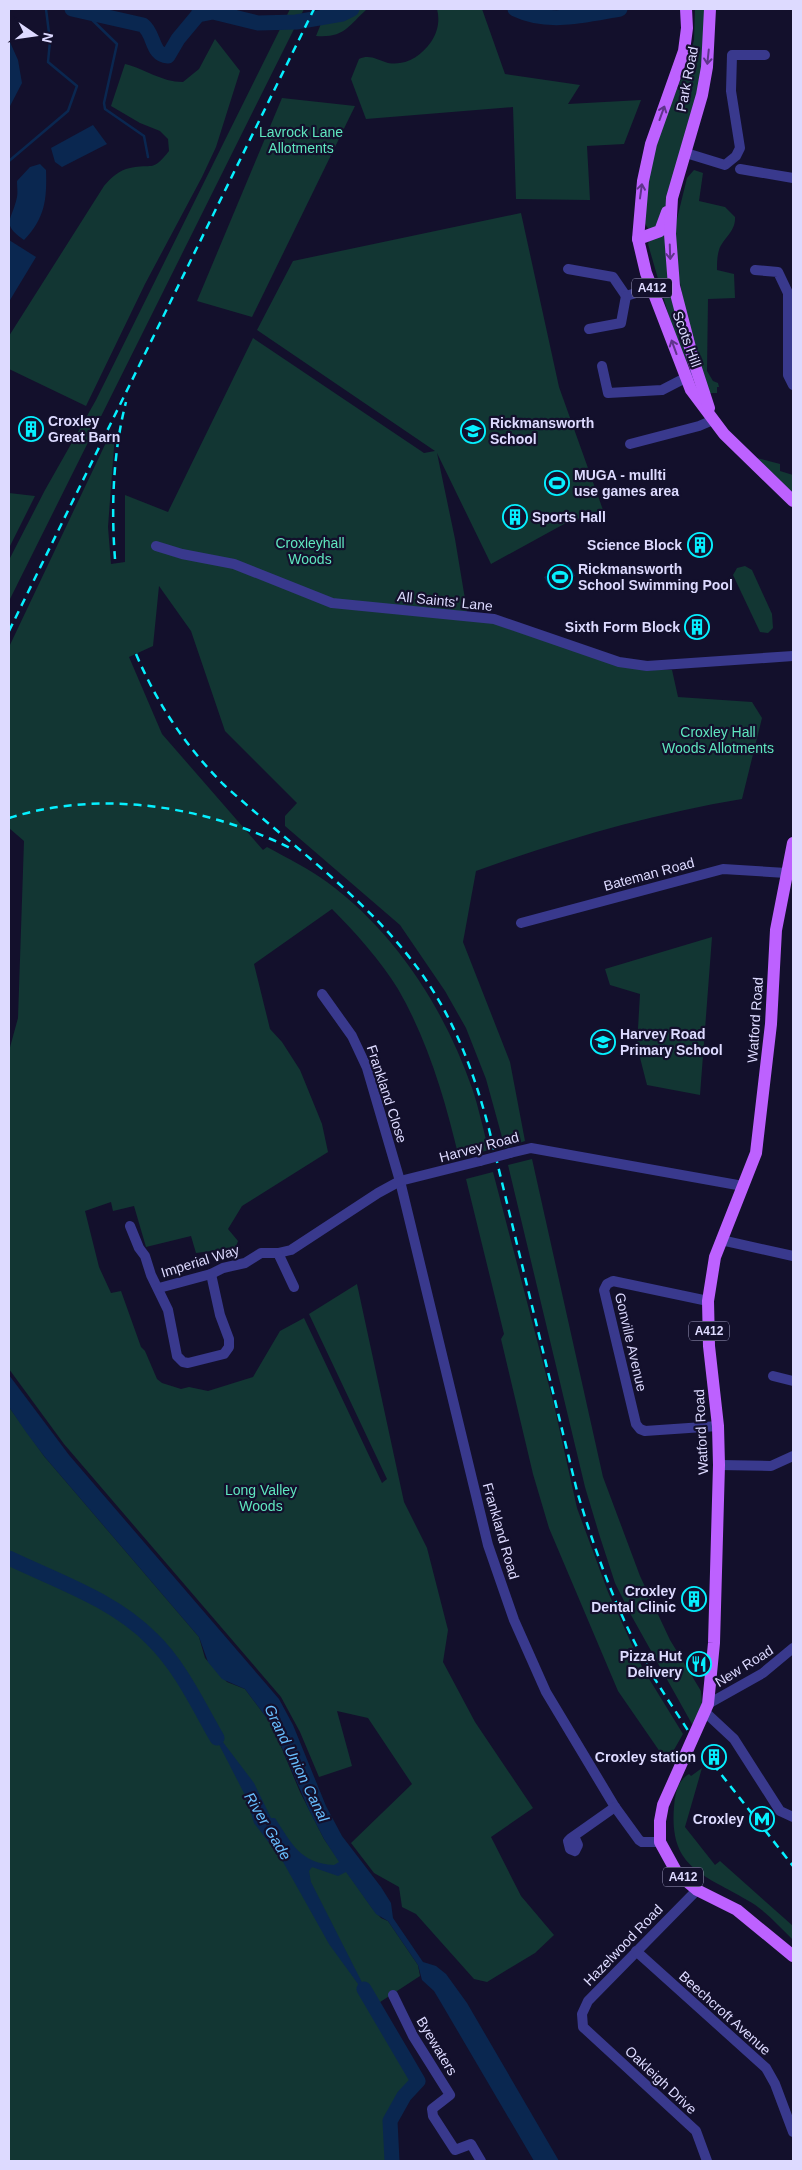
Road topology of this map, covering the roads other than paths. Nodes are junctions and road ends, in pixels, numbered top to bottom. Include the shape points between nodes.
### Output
1 (686, 9) edge
2 (710, 9) edge
3 (765, 55) dead end
4 (651, 144) joint
5 (686, 153) junction
6 (740, 169) dead end
7 (793, 178) edge
8 (672, 198) junction
9 (638, 239) junction
10 (568, 269) dead end
11 (755, 270) dead end
12 (652, 288) junction
13 (791, 292) edge
14 (626, 296) junction
15 (589, 329) dead end
16 (602, 366) dead end
17 (691, 374) junction
18 (793, 385) edge
19 (713, 420) junction
20 (630, 444) dead end
21 (793, 501) edge
22 (156, 546) dead end
23 (793, 656) edge
24 (793, 843) edge
25 (786, 873) junction
26 (521, 922) dead end
27 (322, 994) dead end
28 (400, 1182) junction
29 (743, 1186) junction
30 (130, 1226) dead end
31 (721, 1240) junction
32 (278, 1253) junction
33 (793, 1256) edge
34 (211, 1274) junction
35 (294, 1287) dead end
36 (159, 1288) junction
37 (708, 1301) junction
38 (773, 1376) dead end
39 (793, 1381) edge
40 (718, 1426) junction
41 (793, 1456) edge
42 (719, 1465) junction
43 (793, 1648) edge
44 (707, 1708) junction
45 (615, 1808) junction
46 (793, 1817) edge
47 (574, 1836) dead end
48 (660, 1842) junction
49 (697, 1890) junction
50 (636, 1952) junction
51 (793, 1956) edge
52 (393, 1995) dead end
53 (583, 2027) joint
54 (793, 2132) edge
55 (481, 2161) edge
56 (707, 2161) edge

4 -> 1 main road, Park Road / A412 via 684,51
2 -> 5 main road, Park Road / A412 via 707,67
3 - 5 street via 732,55 731,91 740,148 736,156 725,165
9 -> 4 main road, Scots Hill / A412 via 640,197
5 - 8 main road, Scots Hill / A412
6 - 7 street
8 - 9 main road, A412 via 660,231
8 -> 17 main road, Scots Hill / A412 via 671,269
9 - 12 main road, Scots Hill / A412
10 - 14 street via 612,277
11 - 13 street via 778,272
12 - 14 street
17 -> 12 main road, Scots Hill / A412
13 - 18 street via 788,375
14 - 15 street via 621,323
16 - 17 street via 608,393 662,390
17 - 19 main road, Scots Hill / A412 via 691,390
19 - 20 street
19 - 21 main road, Scots Hill / A412
22 - 23 street, All Saints' Lane via 234,564 332,603 494,619 619,662 647,666
24 - 25 main road, Watford Road / A412
25 - 26 street, Bateman Road via 722,869
25 - 29 main road, Watford Road / A412 via 776,930 771,1024 758,1141 754,1161
27 - 28 street, Frankland Close via 352,1036 367,1068
28 - 29 street, Harvey Road, bridge via 531,1148
28 - 32 street, Harvey Road via 292,1250
28 - 45 street, Frankland Road via 488,1545 514,1620 546,1692
29 - 31 main road, Watford Road / A412
30 - 36 street
31 - 33 street
31 - 37 main road, Watford Road / A412
32 - 34 street, Imperial Way via 261,1253 245,1263
32 - 35 street
34 - 36 street, Imperial Way
34 - 36 street via 229,1339 228,1350 224,1354 188,1363 180,1360
37 - 40 main road, Watford Road / A412 via 709,1346
37 - 40 street, Gonville Avenue via 613,1281 604,1290 636,1424 640,1429
38 - 39 street
40 - 42 main road, Watford Road / A412
41 - 42 street via 771,1466
42 - 44 main road, Watford Road / A412 via 715,1632
43 - 44 street, New Road via 763,1673
44 - 46 street via 734,1739 780,1811
44 - 48 main road, Watford Road / A412 via 663,1805
45 - 47 street
45 - 48 street, Frankland Road via 639,1840
48 - 49 main road, A412 via 678,1873
49 - 50 street, Hazelwood Road
49 - 51 main road, A412 via 737,1910
50 - 53 street, Hazelwood Road via 588,2001 582,2014
50 - 54 street, Beechcroft Avenue via 766,2068
52 - 55 street, Byewaters via 413,2036 450,2096 432,2109 433,2116 456,2150 471,2144
53 - 56 street, Oakleigh Drive via 696,2131

